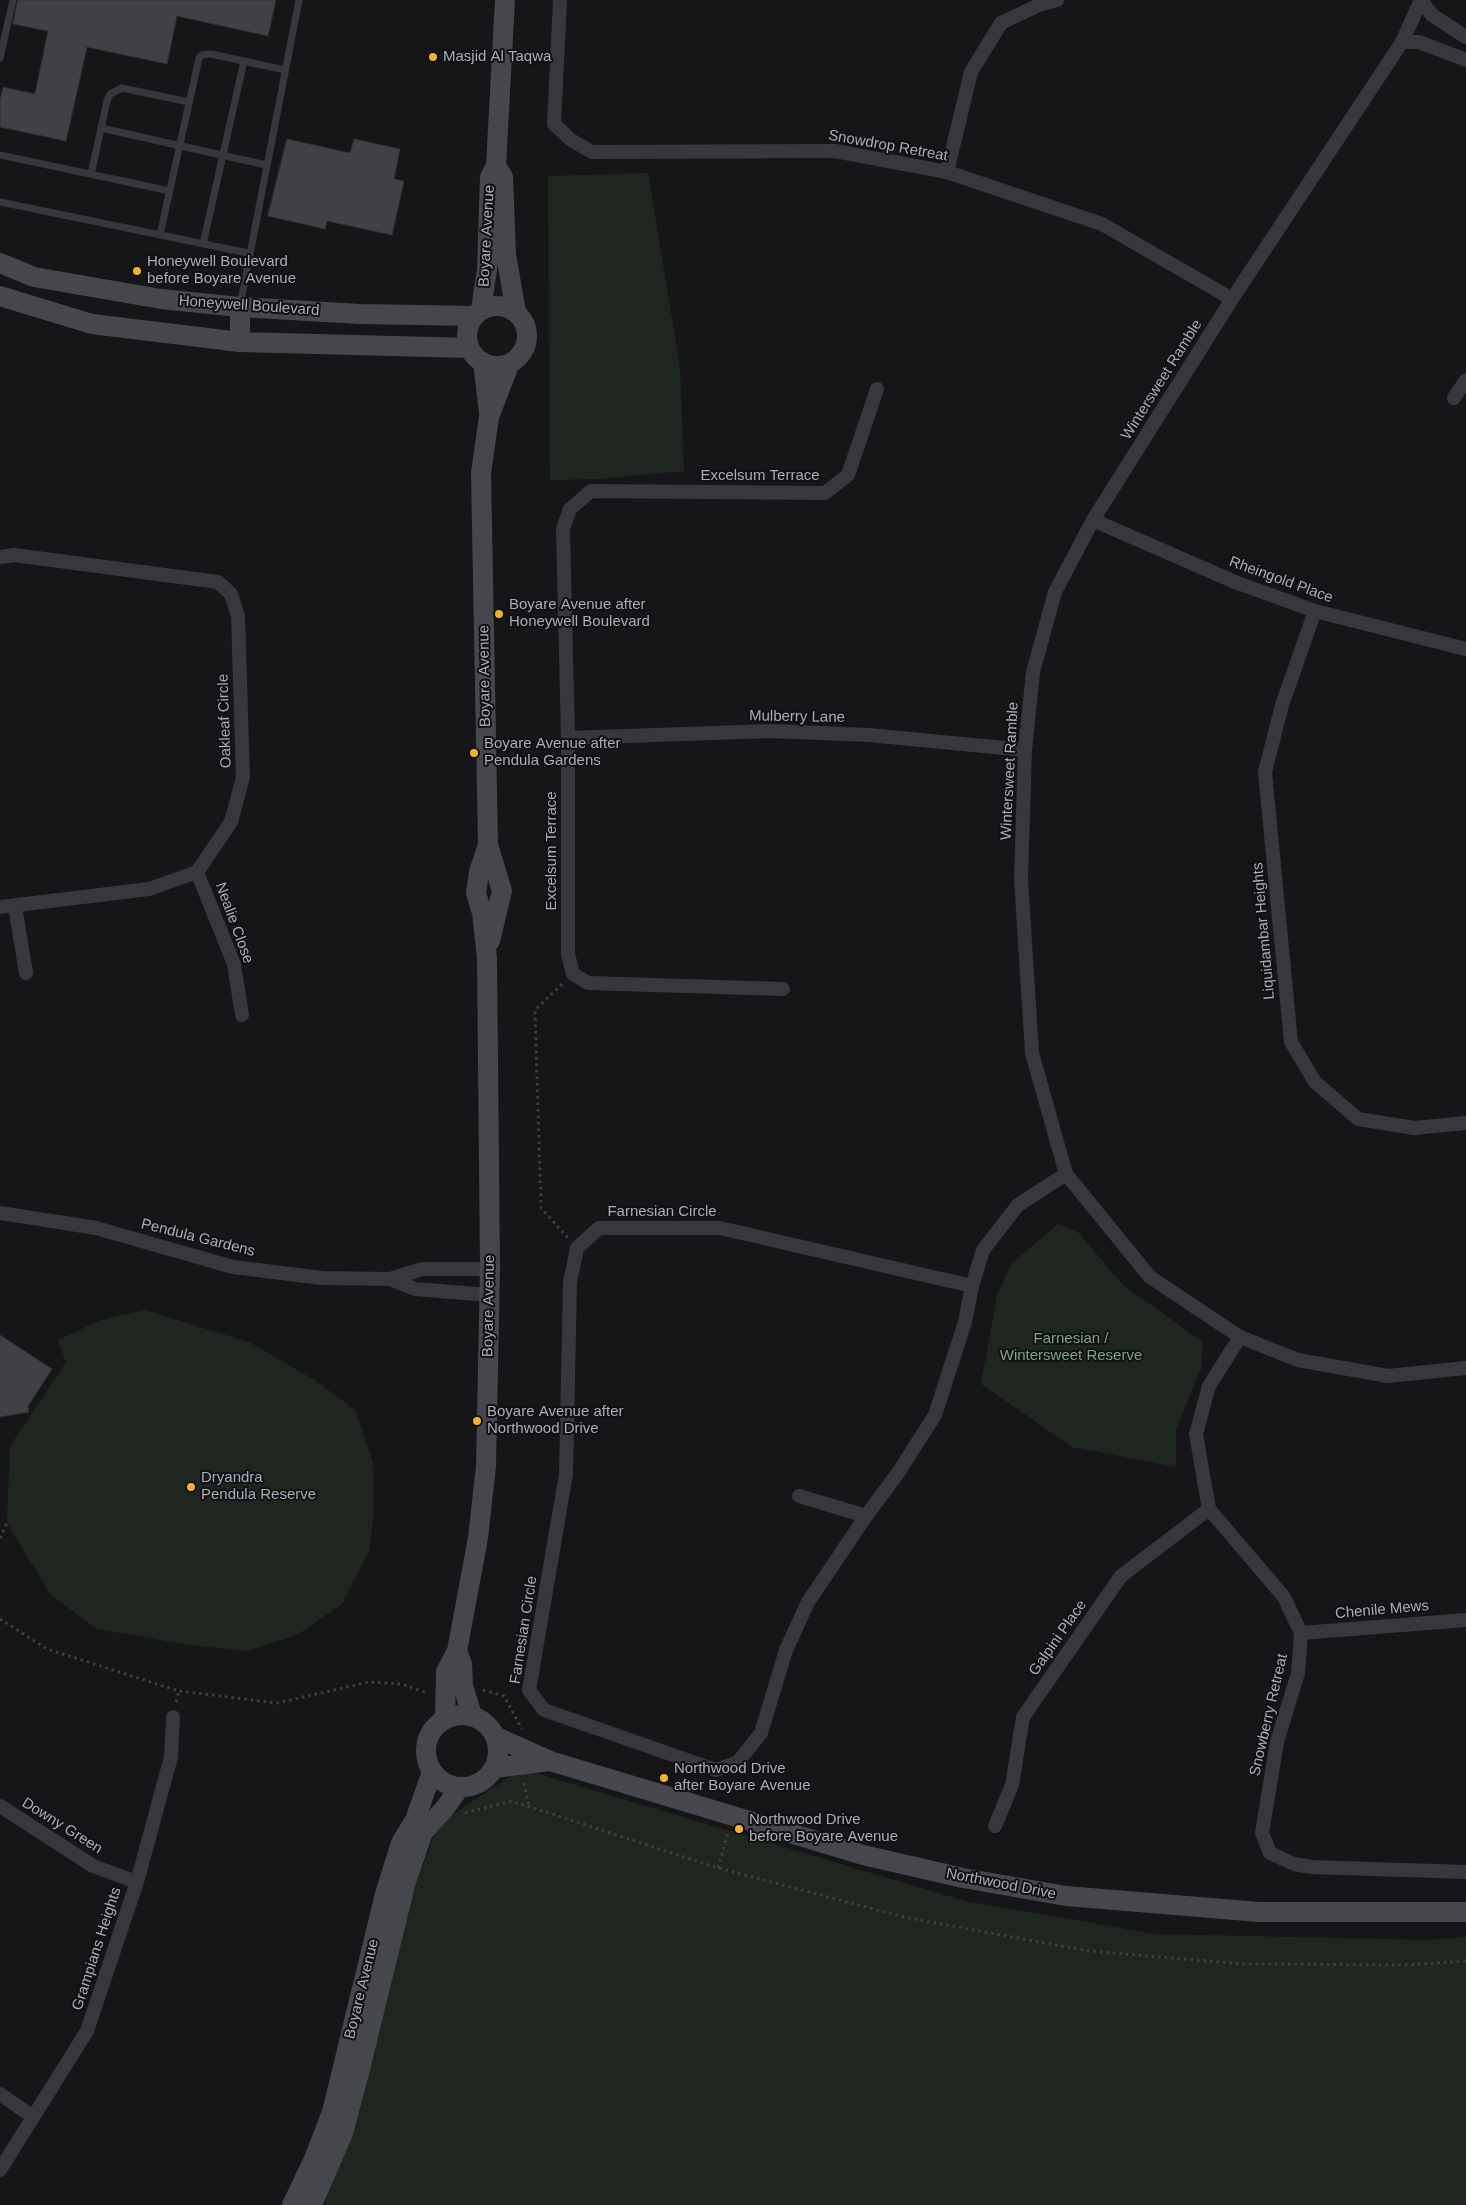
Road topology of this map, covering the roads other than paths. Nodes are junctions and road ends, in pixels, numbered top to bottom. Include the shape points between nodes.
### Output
1 (13, 0) edge
2 (298, 0) edge
3 (505, 0) edge
4 (560, 0) edge
5 (1057, 0) edge
6 (1421, 0) edge
7 (1466, 37) edge
8 (1402, 42) junction
9 (0, 58) edge
10 (1466, 60) edge
11 (244, 61) junction
12 (285, 70) junction
13 (189, 102) junction
14 (101, 128) junction
15 (180, 145) junction
16 (0, 155) edge
17 (223, 155) junction
18 (266, 165) junction
19 (496, 166) junction
20 (947, 172) junction
21 (91, 174) junction
22 (170, 191) junction
23 (0, 202) edge
24 (160, 235) junction
25 (203, 244) junction
26 (248, 253) junction
27 (0, 263) edge
28 (0, 296) edge
29 (1232, 299) junction
30 (240, 307) junction
31 (477, 312) junction
32 (516, 312) junction
33 (240, 342) junction
34 (476, 355) junction
35 (509, 365) junction
36 (1466, 380) edge
37 (877, 388) dead end
38 (1454, 398) dead end
39 (489, 417) junction
40 (1093, 520) junction
41 (0, 557) edge
42 (1315, 611) junction
43 (1466, 649) edge
44 (568, 738) junction
45 (1025, 750) junction
46 (197, 872) junction
47 (15, 906) junction
48 (0, 907) edge
49 (26, 973) dead end
50 (783, 989) dead end
51 (242, 1016) dead end
52 (1466, 1123) edge
53 (1066, 1174) junction
54 (0, 1213) edge
55 (490, 1269) junction
56 (390, 1279) junction
57 (972, 1286) junction
58 (489, 1295) junction
59 (1240, 1337) junction
60 (1466, 1368) edge
61 (799, 1496) dead end
62 (1209, 1509) junction
63 (866, 1516) junction
64 (1466, 1620) edge
65 (1301, 1633) junction
66 (457, 1651) junction
67 (472, 1716) junction
68 (173, 1717) dead end
69 (445, 1719) junction
70 (496, 1737) junction
71 (550, 1760) junction
72 (494, 1768) junction
73 (432, 1772) junction
74 (460, 1787) junction
75 (0, 1806) edge
76 (995, 1826) dead end
77 (1466, 1872) edge
78 (137, 1882) junction
79 (1466, 1912) edge
80 (0, 2094) edge
81 (33, 2117) junction
82 (0, 2170) edge
83 (292, 2205) edge
84 (312, 2205) edge

1 - 9 lane
2 - 12 lane
3 - 19 street, Boyare Avenue
4 - 20 street, Snowdrop Retreat via 554,124 592,152 835,151
5 - 20 street via 1001,23 971,72
6 - 7 street via 1432,15
6 - 8 street, Wintersweet Ramble
8 - 10 street via 1418,42
8 - 29 street, Wintersweet Ramble
11 - 12 lane
11 - 13 lane via 202,55 197,63
11 - 17 lane
12 - 18 lane
13 - 14 lane via 122,88 106,101
13 - 15 lane
14 - 15 lane
14 - 21 lane
15 - 17 lane
15 - 22 lane
16 - 21 lane
17 - 18 lane
17 - 25 lane
18 - 26 lane
19 - 31 street, Boyare Avenue via 490,177 487,270
19 - 32 street, Boyare Avenue via 503,177 506,248
20 - 29 street, Snowdrop Retreat via 1102,224
21 - 22 lane
22 - 24 lane
23 - 24 lane
24 - 25 lane
25 - 26 lane
26 - 30 lane
27 - 30 street, Honeywell Boulevard via 34,276 161,299
28 - 33 street via 92,324
29 - 40 street, Wintersweet Ramble
30 - 31 street, Honeywell Boulevard via 360,314
30 - 33 street
31 - 32 street via 495,305 506,306
31 - 34 street via 469,323 467,335
32 - 35 street via 525,326 526,342 523,351
33 - 34 street
34 - 35 street via 496,367
34 - 39 street, Boyare Avenue
35 - 39 street, Boyare Avenue
36 - 38 street
37 - 44 street, Excelsum Terrace via 848,474 825,494 591,491 570,509 563,529
39 - 55 street, Boyare Avenue via 481,473 488,845 502,891 487,958
40 - 42 street, Rheingold Place via 1235,582
40 - 45 street, Wintersweet Ramble via 1055,592 1033,672
41 - 46 street, Oakleaf Circle via 14,555 218,582 231,594 238,616 243,777 231,822
42 - 43 street, Rheingold Place
42 - 52 street, Liquidambar Heights via 1282,705 1266,772 1291,1042 1315,1082 1358,1120 1414,1128
44 - 45 street, Mulberry Lane via 771,731 869,734
44 - 50 street, Excelsum Terrace via 568,954 574,974 588,983
45 - 53 street, Wintersweet Ramble via 1021,879 1032,1053
46 - 47 street via 149,889
46 - 51 street, Nealie Close via 234,964
47 - 48 street
47 - 49 street
53 - 57 street, Farnesian Circle via 1018,1205 983,1250
53 - 59 street, Wintersweet Ramble via 1150,1277
54 - 56 street, Pendula Gardens via 96,1228 233,1267 322,1278
55 - 56 street, Pendula Gardens via 422,1269
55 - 58 street, Boyare Avenue
56 - 58 street, Pendula Gardens via 415,1289
57 - 63 street, Farnesian Circle via 965,1322 935,1415
57 - 63 street, Farnesian Circle via 720,1228 599,1228 577,1248 570,1282 566,1474 529,1690 544,1710 716,1770 738,1762 761,1733 786,1650 808,1602
58 - 66 street, Boyare Avenue via 486,1466 478,1538
59 - 60 street, Wintersweet Ramble via 1298,1360 1388,1376
59 - 62 street via 1209,1386 1196,1434
61 - 63 street
62 - 65 street, Snowberry Retreat via 1284,1597
62 - 76 street, Galpini Place via 1121,1576 1024,1717 1012,1785
64 - 65 street, Chenile Mews
65 - 77 street, Snowberry Retreat via 1298,1673 1277,1742 1262,1833 1270,1853 1294,1864 1311,1867
66 - 67 street, Boyare Avenue
66 - 69 street, Boyare Avenue via 446,1672
67 - 69 street via 462,1714
67 - 70 street via 482,1720
68 - 78 street, Grampians Heights via 171,1757
69 - 73 street via 431,1732 428,1740 427,1759
70 - 71 street, Northwood Drive
70 - 72 street via 498,1758
71 - 72 street, Northwood Drive
71 - 79 street, Northwood Drive via 863,1855 963,1878 1066,1896 1259,1912
72 - 74 street via 480,1782
73 - 74 street via 442,1781
73 - 83 street, Boyare Avenue via 415,1820 401,1843 385,1894 332,2112
74 - 84 street, Boyare Avenue via 424,1832 405,1885 343,2133
75 - 78 street, Downy Green via 93,1866
78 - 81 street, Grampians Heights via 87,2031
80 - 81 street
81 - 82 street, Grampians Heights

